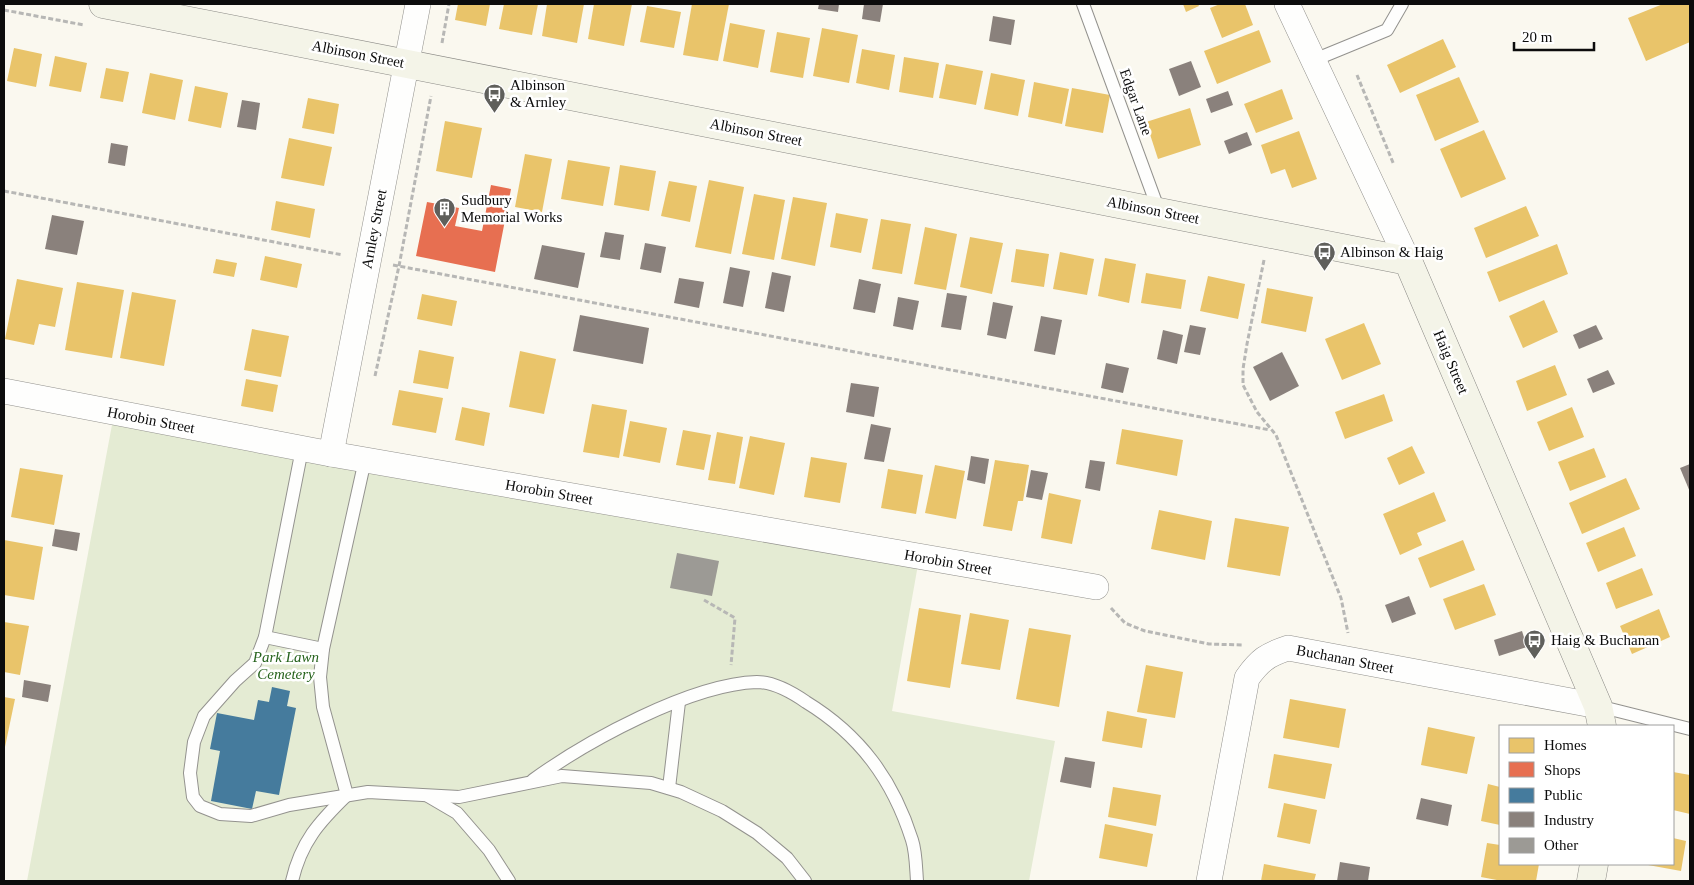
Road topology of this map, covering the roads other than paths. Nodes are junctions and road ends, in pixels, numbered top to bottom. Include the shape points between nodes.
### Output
1 (103, 4) edge
2 (418, 4) edge
3 (1083, 4) edge
4 (1287, 4) edge
5 (1402, 4) edge
6 (1314, 60) junction
7 (406, 63) junction
8 (1159, 211) junction
9 (1408, 261) junction
10 (4, 391) edge
11 (302, 449) junction
12 (331, 454) junction
13 (365, 460) junction
14 (1096, 587) road end
15 (265, 637) junction
16 (323, 649) junction
17 (679, 702) junction
18 (1600, 716) edge
19 (1662, 725) edge
20 (1674, 727) edge
21 (1690, 729) edge
22 (529, 783) junction
23 (669, 788) junction
24 (424, 794) junction
25 (346, 795) junction
26 (1594, 865) edge
27 (292, 881) edge
28 (509, 881) edge
29 (805, 881) edge
30 (917, 881) edge
31 (1208, 881) edge
32 (1591, 881) edge

1 - 7 street, Albinson Street
2 - 7 street, Arnley Street
3 - 8 lane, Edgar Lane
4 - 6 street, Haig Street
5 - 6 lane via 1387,30
6 - 9 street, Haig Street
7 - 8 street, Albinson Street
7 - 12 street, Arnley Street
8 - 9 street, Albinson Street
9 - 18 street, Haig Street
10 - 11 street, Horobin Street
11 - 12 street, Horobin Street
11 - 15 lane
12 - 13 street, Horobin Street
13 - 14 street, Horobin Street
13 - 16 lane
15 - 16 lane
15 - 25 lane via 255,663 204,716 194,742 190,773 193,797 200,806 220,814 251,816 289,805
16 - 25 lane via 320,677 323,707
17 - 22 lane via 632,722 563,759
17 - 23 lane
17 - 30 lane via 720,687 760,682 792,693 825,714 861,745 886,777 913,841
18 - 19 lane
18 - 31 street, Buchanan Street via 1288,648 1269,654 1247,678
20 - 21 lane
22 - 23 lane via 562,776 651,783
22 - 24 lane via 459,797
23 - 29 lane via 722,811 757,833 787,858
24 - 25 lane via 368,792
24 - 28 lane via 457,813 489,850
25 - 27 lane via 315,827 296,864
26 - 32 street

